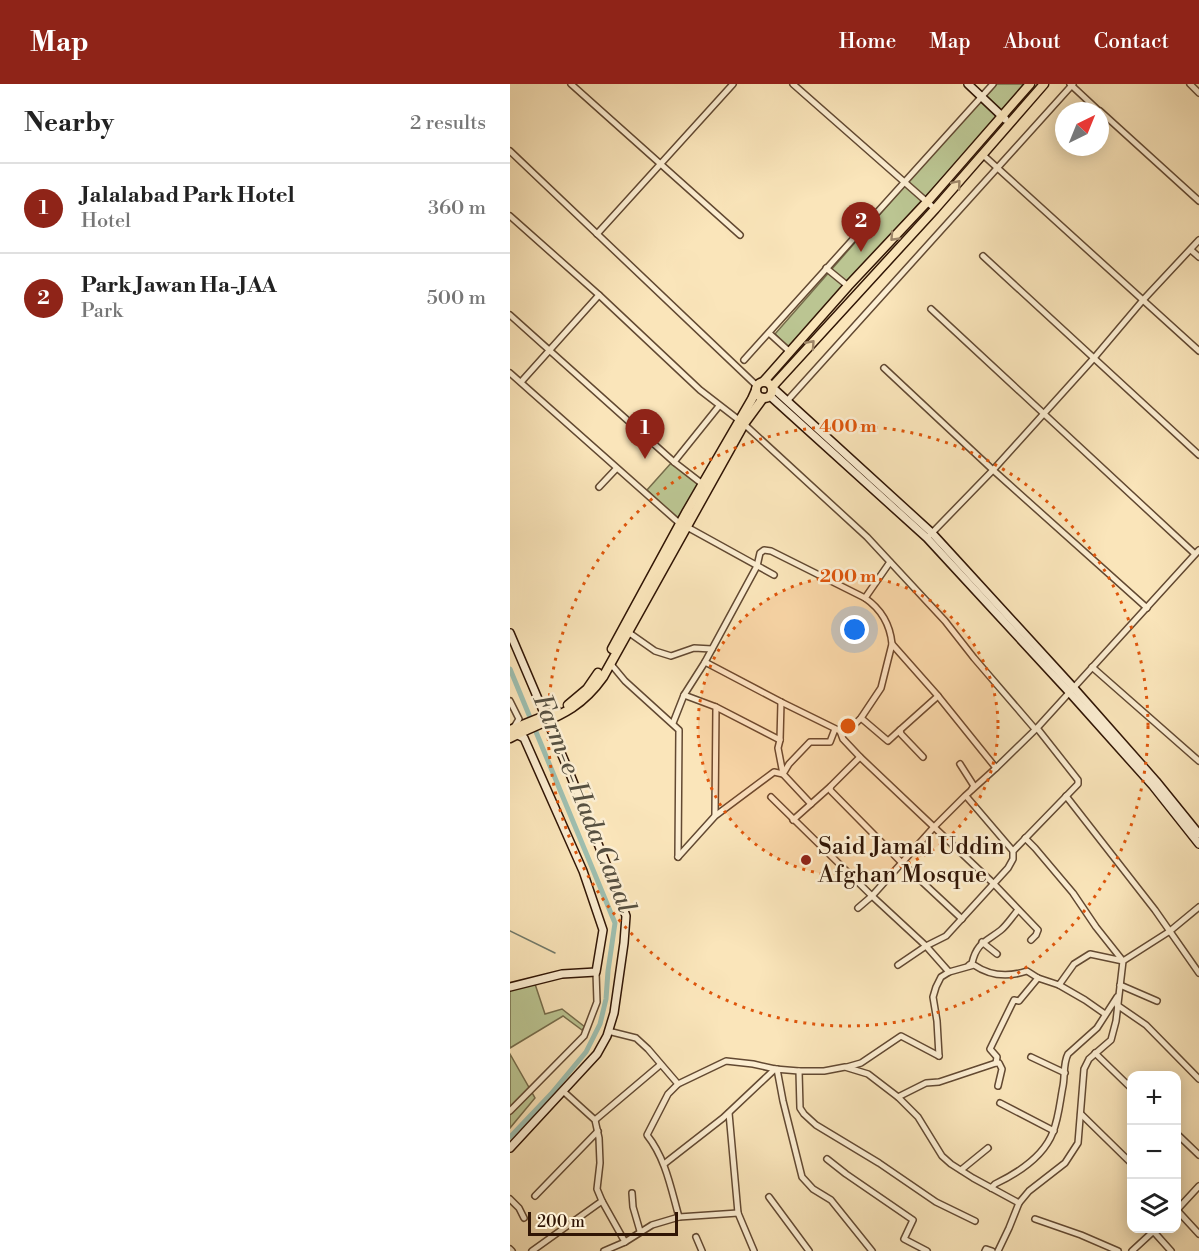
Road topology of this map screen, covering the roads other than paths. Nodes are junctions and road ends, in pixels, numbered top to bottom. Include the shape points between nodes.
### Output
1 (571, 84) edge
2 (733, 84) edge
3 (793, 84) edge
4 (968, 84) edge
5 (993, 84) edge
6 (1030, 84) edge
7 (1044, 84) edge
8 (1190, 84) edge
9 (1072, 85) edge
10 (1199, 93) edge
11 (981, 96) junction
12 (1090, 102) edge
13 (1002, 116) junction
14 (1109, 119) edge
15 (1010, 123) junction
16 (510, 151) edge
17 (982, 154) junction
18 (660, 165) junction
19 (997, 168) junction
20 (905, 182) junction
21 (1199, 201) edge
22 (927, 202) junction
23 (935, 209) junction
24 (510, 216) edge
25 (597, 234) junction
26 (740, 235) dead end
27 (1199, 240) edge
28 (1191, 250) junction
29 (983, 256) dead end
30 (1199, 257) edge
31 (826, 268) junction
32 (848, 286) junction
33 (598, 295) junction
34 (1143, 300) junction
35 (931, 309) dead end
36 (510, 315) edge
37 (769, 333) junction
38 (550, 351) junction
39 (1199, 351) edge
40 (790, 352) junction
41 (1094, 358) junction
42 (744, 360) dead end
43 (884, 368) dead end
44 (510, 373) edge
45 (521, 382) junction
46 (765, 389) junction
47 (786, 400) junction
48 (719, 406) junction
49 (1043, 414) junction
50 (741, 422) junction
51 (1199, 455) edge
52 (674, 462) junction
53 (616, 469) junction
54 (993, 470) junction
55 (705, 486) junction
56 (599, 487) dead end
57 (683, 525) junction
58 (929, 536) junction
59 (1197, 552) edge
60 (890, 562) junction
61 (757, 566) junction
62 (774, 575) dead end
63 (864, 597) junction
64 (1147, 608) junction
65 (628, 632) junction
66 (510, 633) edge
67 (892, 644) junction
68 (712, 649) junction
69 (705, 662) junction
70 (610, 663) junction
71 (1092, 667) junction
72 (1071, 689) junction
73 (684, 695) junction
74 (938, 696) junction
75 (510, 701) edge
76 (780, 702) junction
77 (716, 707) junction
78 (861, 718) junction
79 (544, 719) junction
80 (673, 723) junction
81 (1036, 729) junction
82 (838, 730) junction
83 (900, 730) junction
84 (515, 732) edge
85 (780, 740) junction
86 (860, 757) junction
87 (923, 758) dead end
88 (1199, 761) edge
89 (960, 764) dead end
90 (996, 768) junction
91 (783, 774) junction
92 (831, 786) junction
93 (965, 796) junction
94 (1066, 796) junction
95 (771, 797) dead end
96 (811, 804) junction
97 (715, 816) junction
98 (793, 820) junction
99 (934, 827) junction
100 (1199, 834) edge
101 (1025, 838) junction
102 (1199, 844) edge
103 (1013, 851) junction
104 (902, 863) junction
105 (993, 883) junction
106 (872, 896) junction
107 (1199, 907) edge
108 (858, 908) dead end
109 (1017, 910) junction
110 (962, 919) junction
111 (1170, 931) junction
112 (1031, 940) dead end
113 (982, 942) junction
114 (926, 946) junction
115 (997, 954) dead end
116 (1123, 961) junction
117 (898, 965) dead end
118 (965, 968) junction
119 (596, 972) junction
120 (949, 972) junction
121 (1199, 973) edge
122 (1038, 978) junction
123 (1059, 985) junction
124 (1120, 985) junction
125 (510, 987) edge
126 (1118, 995) junction
127 (1157, 1001) dead end
128 (1117, 1005) junction
129 (1105, 1014) junction
130 (608, 1031) junction
131 (1095, 1053) junction
132 (1031, 1058) dead end
133 (996, 1063) junction
134 (660, 1065) junction
135 (845, 1067) junction
136 (776, 1069) junction
137 (799, 1071) junction
138 (1065, 1074) junction
139 (1199, 1079) edge
140 (678, 1084) junction
141 (1127, 1085) edge
142 (998, 1086) dead end
143 (563, 1091) junction
144 (898, 1097) junction
145 (1000, 1103) dead end
146 (510, 1112) edge
147 (729, 1113) junction
148 (1081, 1114) junction
149 (595, 1120) junction
150 (598, 1131) junction
151 (1054, 1131) junction
152 (1181, 1138) edge
153 (510, 1148) edge
154 (988, 1148) dead end
155 (1199, 1155) edge
156 (827, 1159) dead end
157 (1127, 1160) edge
158 (664, 1164) junction
159 (961, 1170) junction
160 (1199, 1186) edge
161 (991, 1188) junction
162 (632, 1193) dead end
163 (536, 1196) dead end
164 (769, 1197) dead end
165 (510, 1199) edge
166 (602, 1201) junction
167 (1019, 1203) junction
168 (1181, 1206) edge
169 (738, 1213) junction
170 (1181, 1214) edge
171 (679, 1217) junction
172 (524, 1218) dead end
173 (1035, 1219) dead end
174 (975, 1221) dead end
175 (640, 1231) junction
176 (1153, 1233) edge
177 (1158, 1233) edge
178 (1199, 1234) edge
179 (696, 1237) dead end
180 (625, 1242) junction
181 (532, 1251) edge
182 (605, 1251) edge
183 (702, 1251) edge
184 (754, 1251) edge
185 (809, 1251) edge
186 (872, 1251) edge
187 (927, 1251) edge
188 (985, 1251) edge
189 (992, 1251) edge
190 (998, 1251) edge
191 (1118, 1251) edge
192 (1132, 1251) edge
193 (1171, 1251) edge

1 - 18 street
2 - 18 street
3 - 20 street
4 - 11 street
5 - 11 street
6 - 13 main road
7 - 15 main road
8 - 10 street
9 - 12 street
9 - 19 street
11 - 13 street
11 - 20 street
13 - 15 street
13 - 22 main road
14 - 21 street
15 - 17 main road
16 - 25 street
17 - 19 street
23 -> 17 main road
18 - 25 street
18 - 26 street
19 - 34 street
19 - 47 street
20 - 22 street
20 - 31 street
22 - 23 street
22 -> 32 main road
46 -> 23 main road
24 - 33 street
25 - 46 street
27 - 28 street
28 - 30 street
28 - 34 street
29 - 41 street
31 - 32 street
31 - 37 street
32 - 40 main road
33 - 38 street
33 - 48 street
34 - 39 street
34 - 41 street
35 - 49 street
36 - 38 street
37 - 40 street
37 - 42 street
38 - 45 street
38 - 52 street
40 - 46 main road
41 - 49 street
41 - 51 street
43 - 54 street
44 - 45 street
45 - 53 street
46 - 47 street
46 - 50 main road
46 - 58 street
47 - 58 street
48 - 50 street
48 - 52 street
49 - 54 street
49 - 59 street
50 - 55 main road
50 - 60 street
52 - 55 street
53 - 56 street
53 - 57 street
54 - 58 street
54 - 64 street
55 - 57 main road
57 - 61 street
57 - 65 main road
57 - 79 main road via 587,689
58 - 72 street
59 - 64 street
60 - 63 street
60 - 81 street
61 - 62 street
61 - 63 street via 760,553 768,550
61 - 68 street
63 - 67 street via 884,616
64 - 71 street
65 - 68 street via 655,651 670,656 694,648
65 - 70 main road
66 - 79 street
67 - 74 street
67 - 78 street via 881,688
68 - 69 street
69 - 73 street
69 - 76 street
70 - 79 main road via 584,699 562,715
70 - 80 street
71 - 72 street
71 - 88 street
72 - 81 street
72 - 100 street
72 - 102 street
73 - 77 street
73 - 80 street
74 - 83 street
74 - 90 street
75 - 84 street via 519,719
76 - 82 street
76 - 85 street
77 - 85 street
77 - 97 street
78 - 82 street via 851,728
78 - 83 street via 888,741
79 - 84 main road
79 - 130 street via 626,916 614,1013
80 - 97 street via 679,730 678,857
81 - 90 street
81 - 94 street via 1078,780
82 - 86 street
82 - 91 street via 830,742 810,742
83 - 87 street
84 - 119 street via 524,738 583,871 603,930
85 - 91 street
86 - 92 street
86 - 99 street
89 - 93 street via 974,786
90 - 93 street
91 - 96 street
91 - 97 street via 774,772
92 - 96 street
92 - 104 street via 831,791
93 - 99 street
93 - 103 street
94 - 101 street
94 - 111 street
95 - 98 street
96 - 98 street
98 - 106 street
99 - 104 street
99 - 105 street
101 - 103 street
101 - 116 street via 1073,893
103 - 105 street via 1008,868
104 - 106 street
104 - 110 street
105 - 109 street
105 - 110 street
106 - 108 street
106 - 114 street
107 - 111 street
109 - 112 street via 1038,930
109 - 113 street via 1003,929
110 - 114 street via 946,936
111 - 116 street
111 - 121 street
113 - 115 street
113 - 118 street via 972,963
114 - 117 street
114 - 120 street
116 - 123 street via 1090,954 1074,964
116 - 124 street
118 - 120 street
118 - 122 street via 974,965 1005,975 1027,971
119 - 125 street via 562,974
119 - 146 street via 597,1002 584,1036
120 - 135 street via 940,977 933,997 939,1056 901,1036 861,1063
122 - 123 street
122 - 133 street via 1011,1006 990,1049 997,1057
123 - 129 street
124 - 126 street
124 - 127 street
126 - 128 street
126 - 129 street
128 - 131 street via 1111,1041
128 - 139 street via 1146,1025
129 - 138 street via 1097,1028 1068,1054
130 - 134 street via 636,1038
130 - 143 street via 597,1054
131 - 141 street
131 - 148 street via 1084,1070
132 - 138 street
133 - 142 street via 1002,1069
133 - 144 street via 926,1083
134 - 140 street
134 - 149 street
135 - 137 street
135 - 144 street via 868,1074
136 - 137 street
136 - 140 street via 726,1061
136 - 147 street
136 - 186 street via 802,1178 831,1200
137 - 174 street via 800,1107 816,1125 936,1202
138 - 151 street
140 - 158 street via 668,1094 647,1135
143 - 149 street
143 - 153 street
144 - 159 street via 918,1117 942,1156
145 - 151 street
147 - 158 street
147 - 169 street
148 - 157 street
148 - 167 street via 1078,1143 1065,1163
149 - 150 street
150 - 163 street
150 - 166 street via 597,1189
151 - 161 street via 1040,1153
152 - 155 street
154 - 159 street
156 - 187 street via 913,1220 904,1239
158 - 171 street
159 - 161 street
160 - 168 street
161 - 167 street
162 - 175 street
164 - 185 street
165 - 172 street
166 - 180 street
166 - 181 street
167 - 190 street
169 - 171 street
169 - 184 street
170 - 178 street
171 - 175 street
173 - 191 street
175 - 180 street
176 - 192 street
177 - 193 street
179 - 183 street
180 - 182 street
188 - 189 street

